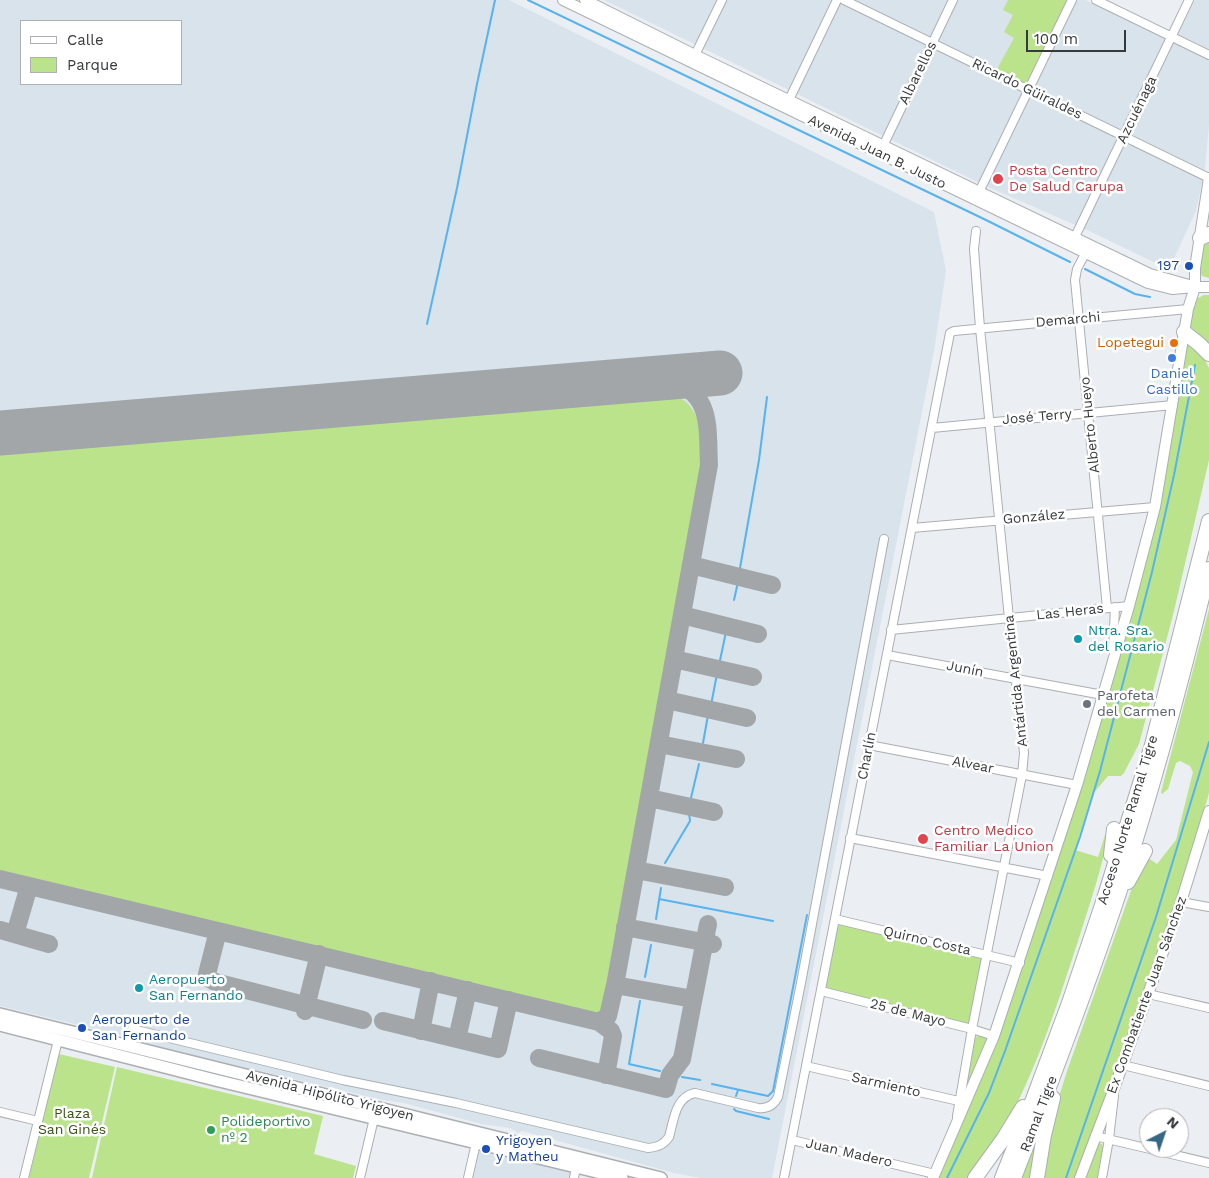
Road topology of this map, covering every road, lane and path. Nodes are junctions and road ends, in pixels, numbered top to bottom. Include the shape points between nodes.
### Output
1 (563, 0) edge
2 (585, 0) edge
3 (722, 0) edge
4 (837, 0) edge
5 (844, 0) edge
6 (953, 0) edge
7 (1072, 0) edge
8 (1096, 0) edge
9 (1189, 0) edge
10 (604, 4) edge
11 (1171, 37) junction
12 (932, 43) junction
13 (695, 55) junction
14 (1209, 55) edge
15 (1029, 90) junction
16 (787, 104) junction
17 (1124, 136) junction
18 (883, 146) junction
19 (1209, 178) edge
20 (978, 192) junction
21 (976, 231) dead end
22 (1204, 236) edge
23 (1072, 242) junction
24 (1088, 249) junction
25 (1195, 287) junction
26 (1209, 287) edge
27 (1188, 309) junction
28 (1079, 319) junction
29 (980, 328) junction
30 (1184, 332) junction
31 (950, 333) joint
32 (1209, 354) edge
33 (1173, 405) junction
34 (1088, 412) junction
35 (989, 422) junction
36 (932, 428) junction
37 (1155, 507) junction
38 (1098, 512) junction
39 (999, 520) junction
40 (1209, 521) edge
41 (912, 528) junction
42 (884, 539) dead end
43 (1209, 569) edge
44 (1128, 606) junction
45 (1111, 608) junction
46 (1009, 618) junction
47 (891, 630) junction
48 (886, 655) junction
49 (1112, 660) junction
50 (1173, 664) junction
51 (1016, 679) junction
52 (1103, 695) junction
53 (869, 745) junction
54 (1162, 751) junction
55 (1141, 762) dead end
56 (1022, 775) junction
57 (1077, 785) junction
58 (1157, 794) dead end
59 (1209, 812) edge
60 (1114, 829) dead end
61 (850, 838) junction
62 (1145, 851) dead end
63 (1004, 868) junction
64 (1048, 876) junction
65 (1103, 902) junction
66 (1181, 902) junction
67 (1209, 908) edge
68 (1110, 918) junction
69 (835, 919) junction
70 (986, 955) junction
71 (1020, 963) junction
72 (821, 991) junction
73 (1148, 994) junction
74 (1209, 1008) edge
75 (0, 1014) edge
76 (0, 1025) edge
77 (972, 1029) junction
78 (994, 1036) junction
79 (58, 1040) junction
80 (128, 1046) junction
81 (1065, 1049) junction
82 (1049, 1057) junction
83 (1123, 1064) junction
84 (806, 1066) junction
85 (1115, 1086) junction
86 (1209, 1086) edge
87 (963, 1102) junction
88 (0, 1112) edge
89 (375, 1113) junction
90 (38, 1121) junction
91 (1095, 1136) junction
92 (1109, 1139) junction
93 (792, 1140) junction
94 (476, 1143) junction
95 (509, 1145) junction
96 (1209, 1163) edge
97 (575, 1172) edge
98 (934, 1176) edge
99 (24, 1178) edge
100 (360, 1178) edge
101 (468, 1178) edge
102 (622, 1178) edge
103 (661, 1178) edge
104 (784, 1178) edge
105 (975, 1178) edge
106 (1002, 1178) edge
107 (1014, 1178) edge
108 (1037, 1178) edge
109 (1080, 1178) edge
110 (1102, 1178) edge

1 - 16 street, Avenida Juan B. Justo
2 - 10 street, Avenida Juan B. Justo
3 - 13 street
4 - 16 street
5 - 12 street, Ricardo Güiraldes
6 - 12 street, Albarellos
7 - 15 street
8 - 11 street
9 - 11 street, Azcuénaga
10 - 13 street, Avenida Juan B. Justo
11 - 14 street
11 - 17 street, Azcuénaga
12 - 15 street, Ricardo Güiraldes
12 - 18 street, Albarellos
13 - 16 street, Avenida Juan B. Justo
15 - 17 street, Ricardo Güiraldes
15 - 20 street
16 - 18 street, Avenida Juan B. Justo
16 - 23 street, Avenida Juan B. Justo
17 - 19 street, Ricardo Güiraldes
17 - 23 street, Azcuénaga
18 - 20 street, Avenida Juan B. Justo
19 - 22 street
20 - 23 street, Avenida Juan B. Justo
21 - 29 street, Antártida Argentina via 974,249
22 - 25 street via 1195,268
23 - 24 street, Avenida Juan B. Justo
24 - 25 street, Avenida Juan B. Justo via 1162,288
24 - 28 street, Alberto Hueyo via 1076,273
25 - 26 street, Avenida Juan B. Justo
25 - 27 street
27 - 28 street, Demarchi
27 - 30 street
28 - 29 street, Demarchi
28 - 34 street, Alberto Hueyo
29 - 31 street, Demarchi
29 - 35 street, Antártida Argentina
30 - 32 highway
30 - 33 street
31 - 36 street, Charlín
33 - 34 street, José Terry
33 - 37 street
34 - 35 street, José Terry
34 - 38 street, Alberto Hueyo
35 - 36 street, José Terry
35 - 39 street, Antártida Argentina
36 - 41 street, Charlín
37 - 38 street, González
37 - 44 street
38 - 39 street, González
38 - 45 street, Alberto Hueyo
39 - 41 street, González
39 - 46 street, Antártida Argentina
40 - 50 highway, Acceso Norte Ramal Tigre
41 - 47 street, Charlín
42 - 80 street via 802,983 778,1097 771,1106 764,1109 690,1094 678,1104 666,1141 658,1147 648,1148 132,1029
43 - 54 highway, Acceso Norte Ramal Tigre
44 - 45 street, Las Heras
44 - 49 street
45 - 46 street, Las Heras
45 - 49 street, Alberto Hueyo
46 - 47 street, Las Heras
46 - 51 street, Antártida Argentina
47 - 48 street, Charlín
48 - 51 street, Junín
48 - 53 street, Charlín
49 - 52 street
50 - 55 highway
50 - 65 highway, Acceso Norte Ramal Tigre via 1152,746
51 - 52 street, Junín
51 - 56 street, Antártida Argentina via 1024,753
52 - 57 street
53 - 56 street, Alvear
53 - 61 street, Charlín
54 - 58 highway
54 - 68 highway, Acceso Norte Ramal Tigre
56 - 57 street, Alvear
56 - 63 street, Antártida Argentina
57 - 64 street
59 - 66 street, Ex Combatiente Juan Sánchez
60 - 65 highway
61 - 63 street
61 - 69 street, Charlín
62 - 68 highway
63 - 64 street
63 - 70 street, Antártida Argentina
64 - 71 street
65 - 82 highway, Acceso Norte Ramal Tigre
66 - 67 street
66 - 73 street, Ex Combatiente Juan Sánchez
68 - 81 highway, Acceso Norte Ramal Tigre
69 - 70 street, Quirno Costa
69 - 72 street, Charlín
70 - 71 street, Quirno Costa
70 - 77 street, Antártida Argentina
71 - 78 street
72 - 77 street, 25 de Mayo
72 - 84 street, Charlín
73 - 74 street
73 - 83 street, Ex Combatiente Juan Sánchez
75 - 80 main road, Avenida Hipólito Yrigoyen
76 - 79 main road, Avenida Hipólito Yrigoyen
77 - 78 street, 25 de Mayo
77 - 87 street, Antártida Argentina
78 - 87 street
79 - 89 main road, Avenida Hipólito Yrigoyen
79 - 90 street
80 - 89 main road, Avenida Hipólito Yrigoyen
81 - 107 highway, Ramal Tigre
81 - 108 highway
82 - 105 highway via 1029,1098
82 - 106 highway, Ramal Tigre
83 - 85 street, Ex Combatiente Juan Sánchez
83 - 86 street
84 - 87 street, Sarmiento
84 - 93 street, Charlín
85 - 91 street, Ex Combatiente Juan Sánchez
85 - 92 street
87 - 98 street via 956,1128
88 - 90 street
89 - 94 main road, Avenida Hipólito Yrigoyen
89 - 95 main road, Avenida Hipólito Yrigoyen
89 - 100 street
90 - 99 street
91 - 92 street
91 - 109 street, Ex Combatiente Juan Sánchez
92 - 96 street
92 - 110 street
93 - 98 street, Juan Madero
93 - 104 street, Charlín
94 - 95 main road, Avenida Hipólito Yrigoyen
94 - 101 street
95 - 97 main road, Avenida Hipólito Yrigoyen
95 - 103 main road, Avenida Hipólito Yrigoyen
97 - 102 main road, Avenida Hipólito Yrigoyen

